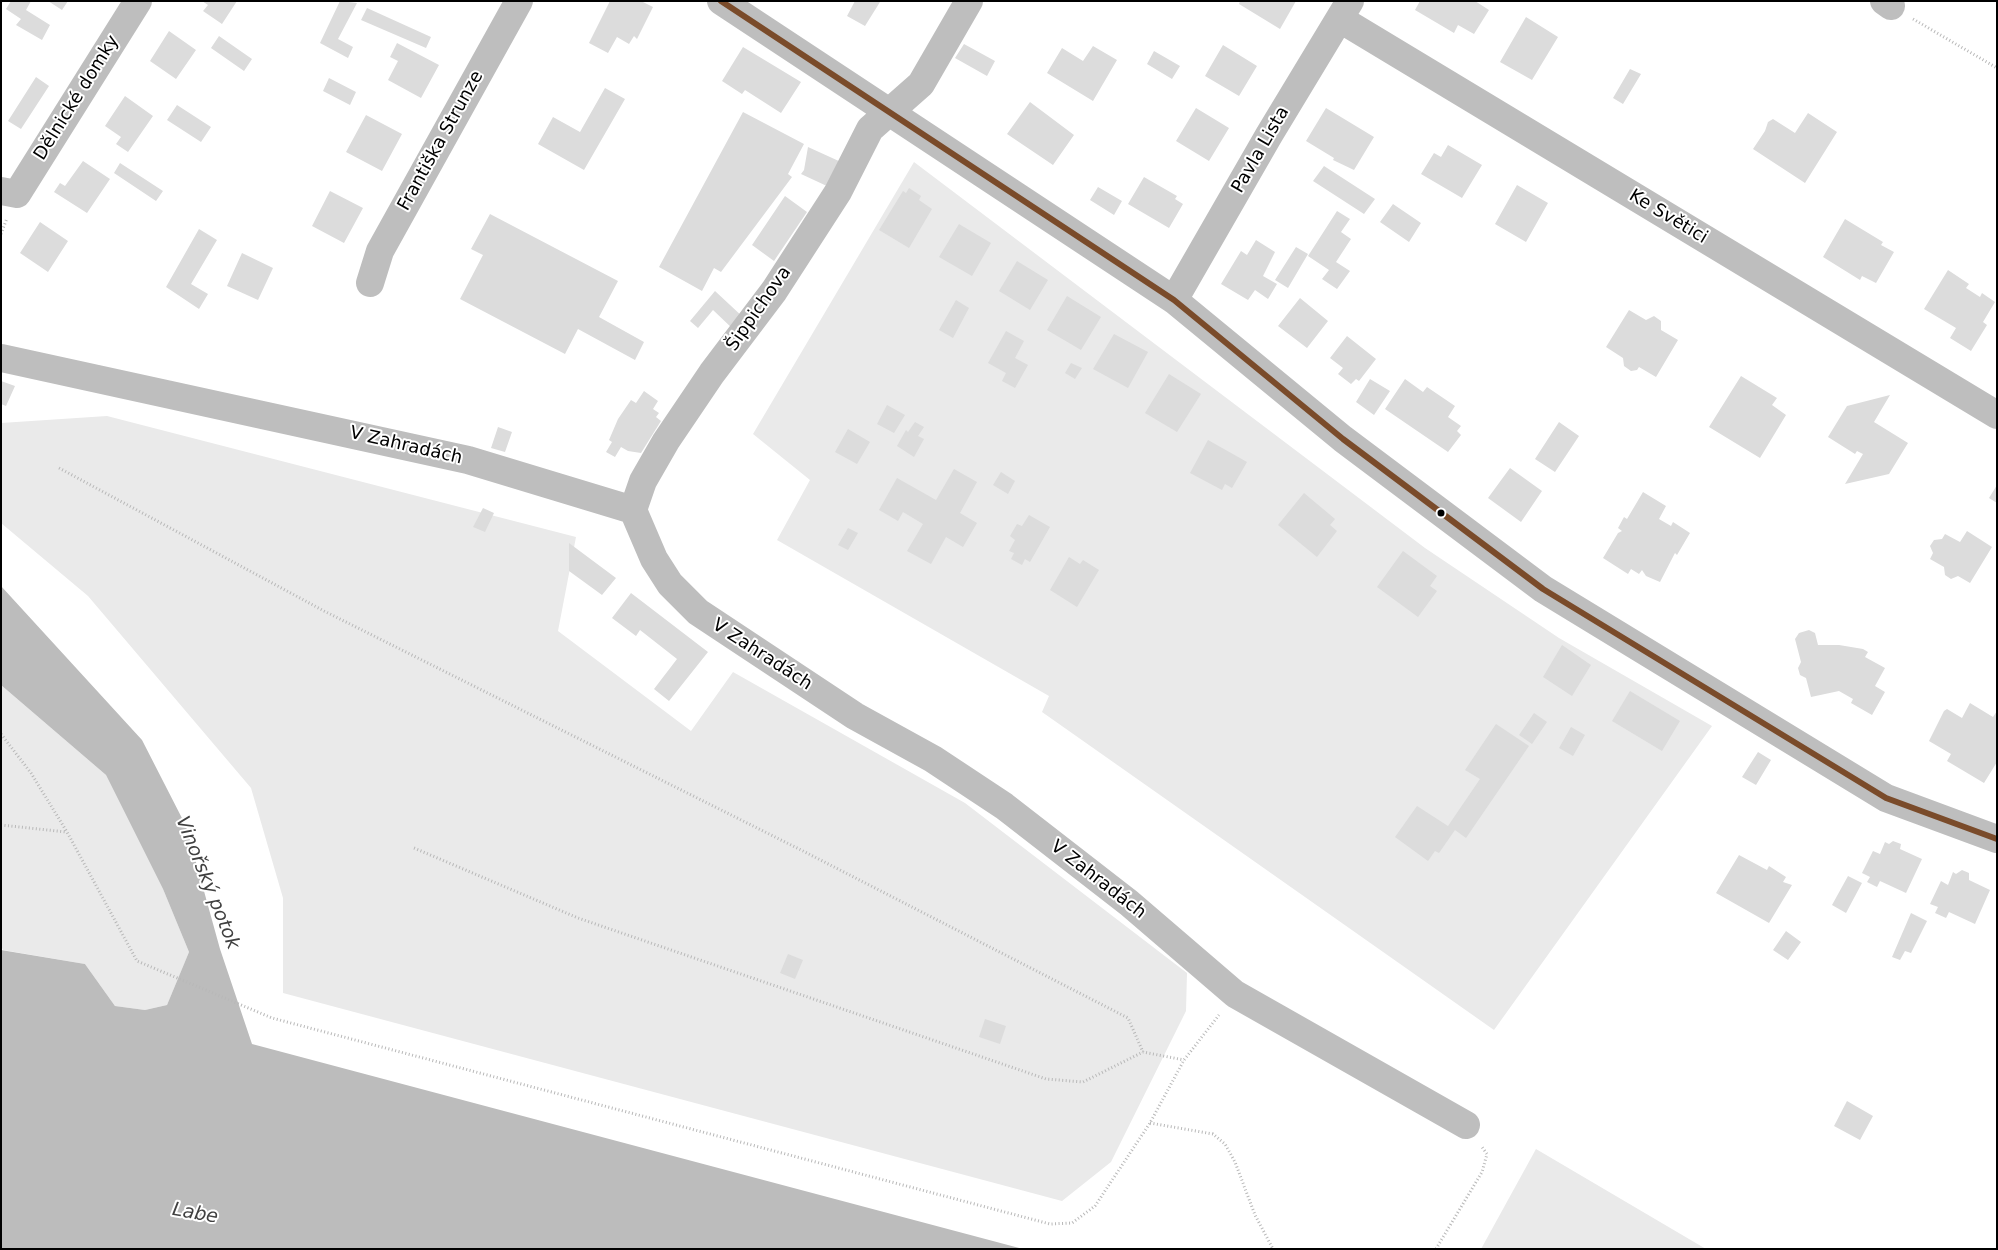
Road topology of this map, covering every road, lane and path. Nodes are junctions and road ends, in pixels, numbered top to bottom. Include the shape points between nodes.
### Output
1 (519, 1) edge
2 (721, 1) edge
3 (969, 1) edge
4 (136, 2) edge
5 (1887, 3) edge
6 (1345, 10) edge
7 (1997, 68) edge
8 (889, 110) junction
9 (9, 192) edge
10 (370, 283) dead end
11 (1174, 300) junction
12 (1, 358) edge
13 (1997, 415) edge
14 (59, 468) dead end
15 (633, 510) junction
16 (1, 734) edge
17 (1, 825) edge
18 (66, 832) junction
19 (1997, 839) edge
20 (414, 848) dead end
21 (1235, 994) junction
22 (1143, 1052) junction
23 (1184, 1060) junction
24 (1150, 1123) junction
25 (1466, 1124) joint
26 (1273, 1249) edge
27 (1436, 1249) edge

1 - 10 street, Františka Strunze via 380,251
2 - 8 street
3 - 8 street, Šippichova via 921,84
4 - 9 street, Dělnické domky
5 - 7 path
6 - 11 street, Pavla Lista
6 - 13 street, Ke Světici
8 - 11 street
8 - 15 street, Šippichova via 870,129 838,192 774,291 666,441 643,480
11 - 19 street via 1343,439 1543,589 1886,798
12 - 15 street, V Zahradách via 468,460
14 - 22 path via 324,611 1128,1018
15 - 21 street, V Zahradách via 654,559 670,584 698,612 855,716 1004,806 1129,902
16 - 18 path via 31,774
17 - 18 path
18 - 24 path via 137,961 272,1018 1050,1224 1072,1223 1094,1206
20 - 22 path via 578,918 1046,1079 1082,1082
21 - 23 path
21 - 25 street, V Zahradách
22 - 23 path
23 - 24 path
24 - 26 path via 1213,1134 1224,1144
25 - 27 path via 1487,1154 1482,1172

